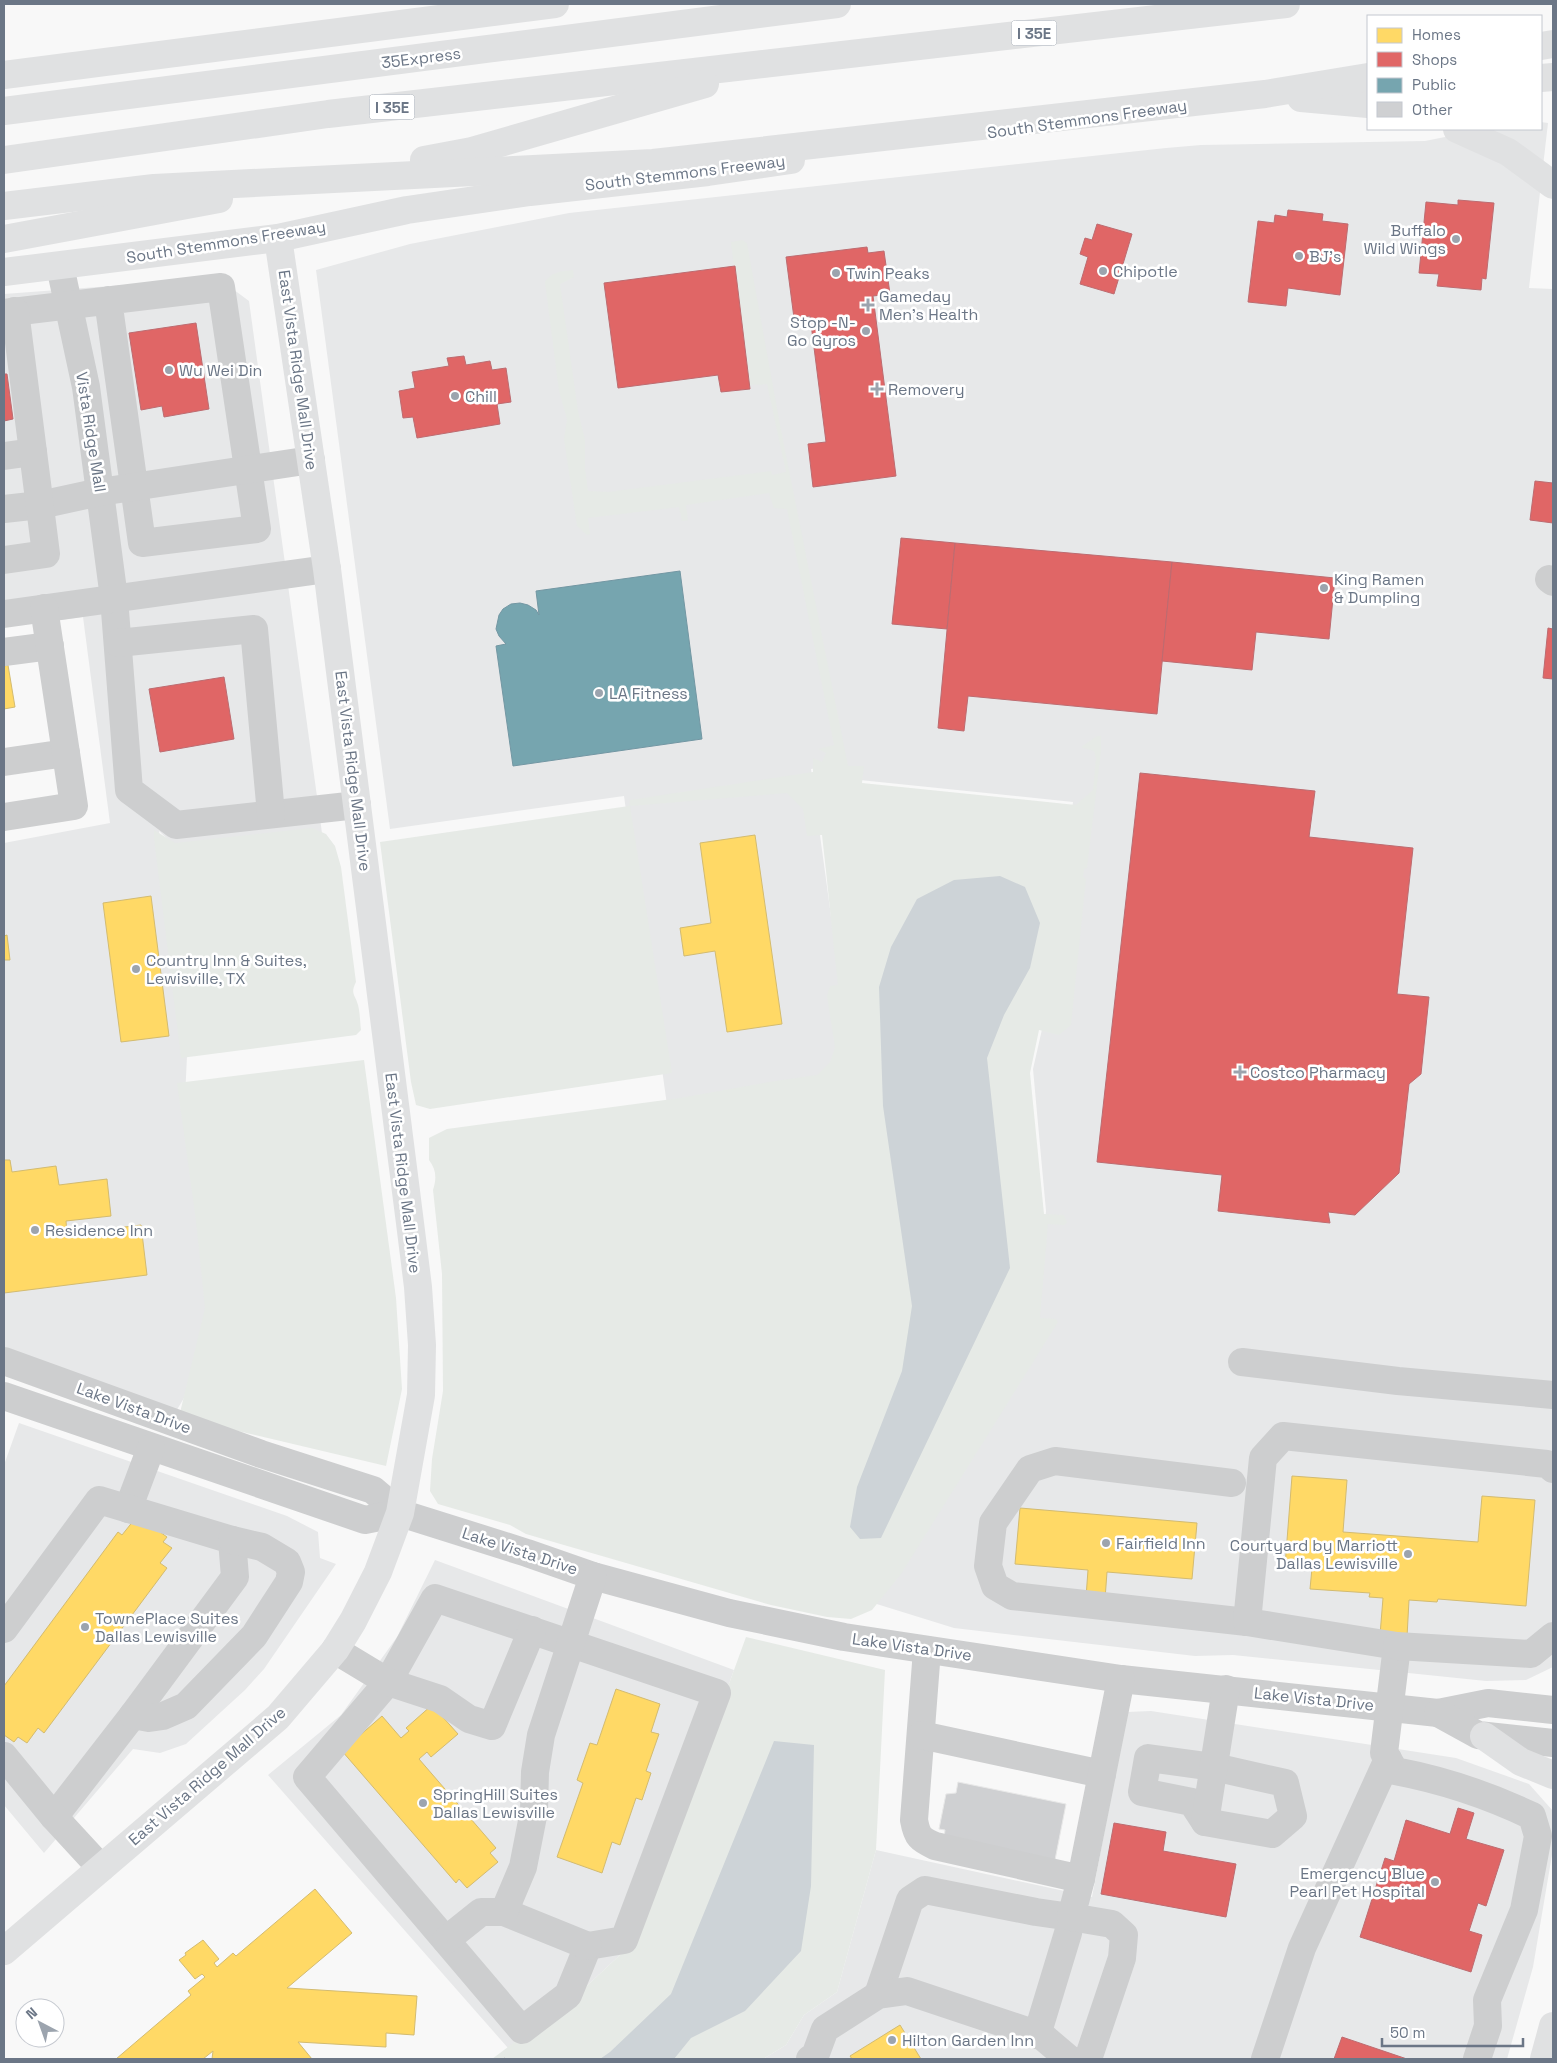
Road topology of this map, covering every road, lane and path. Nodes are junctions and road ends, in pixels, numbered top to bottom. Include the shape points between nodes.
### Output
1 (555, 4) edge
2 (837, 4) edge
3 (1286, 4) edge
4 (781, 62) junction
5 (4, 75) edge
6 (1367, 77) edge
7 (1367, 86) edge
8 (1265, 94) junction
9 (1367, 104) edge
10 (4, 111) edge
11 (1459, 130) edge
12 (4, 160) edge
13 (1553, 185) edge
14 (4, 206) edge
15 (278, 238) junction
16 (4, 239) edge
17 (60, 266) junction
18 (4, 272) edge
19 (108, 300) junction
20 (68, 304) junction
21 (9, 312) edge
22 (33, 452) junction
23 (4, 456) edge
24 (311, 460) junction
25 (248, 470) junction
26 (134, 488) junction
27 (100, 492) junction
28 (40, 505) junction
29 (4, 509) edge
30 (4, 560) edge
31 (327, 569) junction
32 (114, 598) junction
33 (44, 608) junction
34 (4, 614) edge
35 (118, 643) junction
36 (50, 646) junction
37 (4, 652) edge
38 (66, 753) junction
39 (4, 762) edge
40 (357, 805) junction
41 (271, 814) junction
42 (4, 817) edge
43 (4, 1361) edge
44 (1242, 1362) dead end
45 (4, 1396) edge
46 (1553, 1396) edge
47 (151, 1448) junction
48 (1553, 1469) edge
49 (1232, 1483) dead end
50 (128, 1509) junction
51 (400, 1513) junction
52 (232, 1540) junction
53 (593, 1576) junction
54 (1247, 1622) junction
55 (4, 1629) edge
56 (532, 1630) junction
57 (1553, 1636) edge
58 (572, 1644) junction
59 (1397, 1646) junction
60 (335, 1650) junction
61 (927, 1650) junction
62 (1121, 1679) junction
63 (388, 1682) junction
64 (1226, 1690) junction
65 (1391, 1707) junction
66 (1553, 1710) edge
67 (1438, 1713) junction
68 (133, 1715) junction
69 (920, 1735) junction
70 (1484, 1736) junction
71 (1553, 1744) edge
72 (4, 1756) edge
73 (1388, 1759) junction
74 (1214, 1767) junction
75 (1102, 1774) junction
76 (1553, 1775) edge
77 (54, 1817) junction
78 (1205, 1822) junction
79 (101, 1868) junction
80 (1081, 1879) junction
81 (504, 1912) junction
82 (1071, 1917) junction
83 (446, 1940) junction
84 (588, 1946) junction
85 (4, 1951) edge
86 (878, 1995) junction
87 (1553, 2026) edge
88 (1037, 2035) junction
89 (810, 2059) edge
90 (1069, 2059) edge
91 (1088, 2059) edge
92 (1265, 2059) edge
93 (1476, 2059) edge
94 (1544, 2059) edge

1 - 5 main road
2 - 10 main road, 35Express
3 - 4 main road, I 35E
4 - 12 main road, I 35E via 328,114
4 - 16 main road via 472,151
6 - 8 main road
7 - 15 main road, South Stemmons Freeway via 1306,89 708,172 530,192 407,210
8 - 9 main road
8 - 14 main road via 653,163 154,188
11 - 13 main road via 1508,152
15 - 17 main road, South Stemmons Freeway
15 - 24 main road, East Vista Ridge Mall Drive
17 - 18 main road, South Stemmons Freeway
17 - 20 street, Vista Ridge Mall
19 - 20 street
19 - 25 street via 221,287
19 - 26 street
20 - 21 street
20 - 27 street, Vista Ridge Mall via 86,387
21 - 22 street
22 - 23 street
22 - 28 street
24 - 25 street
24 - 31 main road, East Vista Ridge Mall Drive
25 - 26 street
25 - 26 street via 257,529 142,543
26 - 27 street
27 - 28 street
27 - 32 street, Vista Ridge Mall
28 - 29 street
28 - 30 street via 46,554
31 - 32 street
31 - 40 main road, East Vista Ridge Mall Drive
32 - 33 street
32 - 35 street, Vista Ridge Mall
33 - 34 street
33 - 36 street
35 - 41 street, Vista Ridge Mall via 129,790 176,824
35 - 41 street via 254,629
36 - 37 street
36 - 38 street
38 - 39 street
38 - 42 street via 74,806
40 - 41 street, Vista Ridge Mall
40 - 51 main road, East Vista Ridge Mall Drive via 410,1215 422,1345 421,1395
43 - 51 street, Lake Vista Drive via 261,1454 374,1490
44 - 46 street
45 - 47 street, Lake Vista Drive
47 - 50 street
47 - 51 street, Lake Vista Drive via 366,1520
48 - 54 street via 1548,1464 1283,1436 1264,1458
49 - 54 street via 1055,1461 1030,1469 993,1523 988,1566 995,1586 1012,1596
50 - 52 street
50 - 55 street via 99,1500
51 - 53 street, Lake Vista Drive
51 - 60 main road, East Vista Ridge Mall Drive via 378,1572
52 - 68 street via 235,1577
52 - 68 street via 262,1547 287,1562 291,1572 289,1582 254,1636 186,1706 163,1716
53 - 58 street
53 - 61 street, Lake Vista Drive via 729,1613
54 - 59 street
56 - 58 street
56 - 63 street via 435,1598
56 - 63 street via 492,1726 469,1719 440,1699
57 - 59 street via 1532,1654
58 - 81 street via 541,1735 534,1811 523,1867
58 - 84 street via 717,1693 624,1940
59 - 65 street
60 - 63 street
60 - 79 main road, East Vista Ridge Mall Drive via 278,1717
61 - 62 street, Lake Vista Drive
61 - 69 street
62 - 64 street, Lake Vista Drive
62 - 75 street
63 - 83 street via 307,1777
64 - 65 street, Lake Vista Drive
64 - 74 street
65 - 67 street, Lake Vista Drive
65 - 73 street via 1384,1754
66 - 67 street, Lake Vista Drive via 1488,1703
67 - 70 street, Lake Vista Drive
68 - 77 street
69 - 75 street
69 - 80 street via 914,1820 916,1833 924,1841
70 - 71 street, Lake Vista Drive
70 - 76 main road via 1521,1762
72 - 77 street
73 - 92 street via 1302,1948
73 - 93 street via 1395,1771 1430,1777 1494,1798 1532,1816 1538,1836 1524,1910 1487,2000 1488,2026
74 - 78 street
74 - 78 street via 1148,1758 1142,1792 1192,1802
74 - 78 street via 1285,1783 1293,1816 1272,1834
75 - 80 street
77 - 79 street
79 - 85 main road, East Vista Ridge Mall Drive
80 - 82 street
81 - 83 street via 481,1912
81 - 84 street
82 - 86 street via 925,1890 910,1900
82 - 88 street
82 - 91 street via 1112,1924 1124,1936 1122,1958
83 - 84 street via 522,2030 568,1995
86 - 88 street via 907,1991
86 - 89 street via 825,2028 815,2056
87 - 94 main road
88 - 90 street

